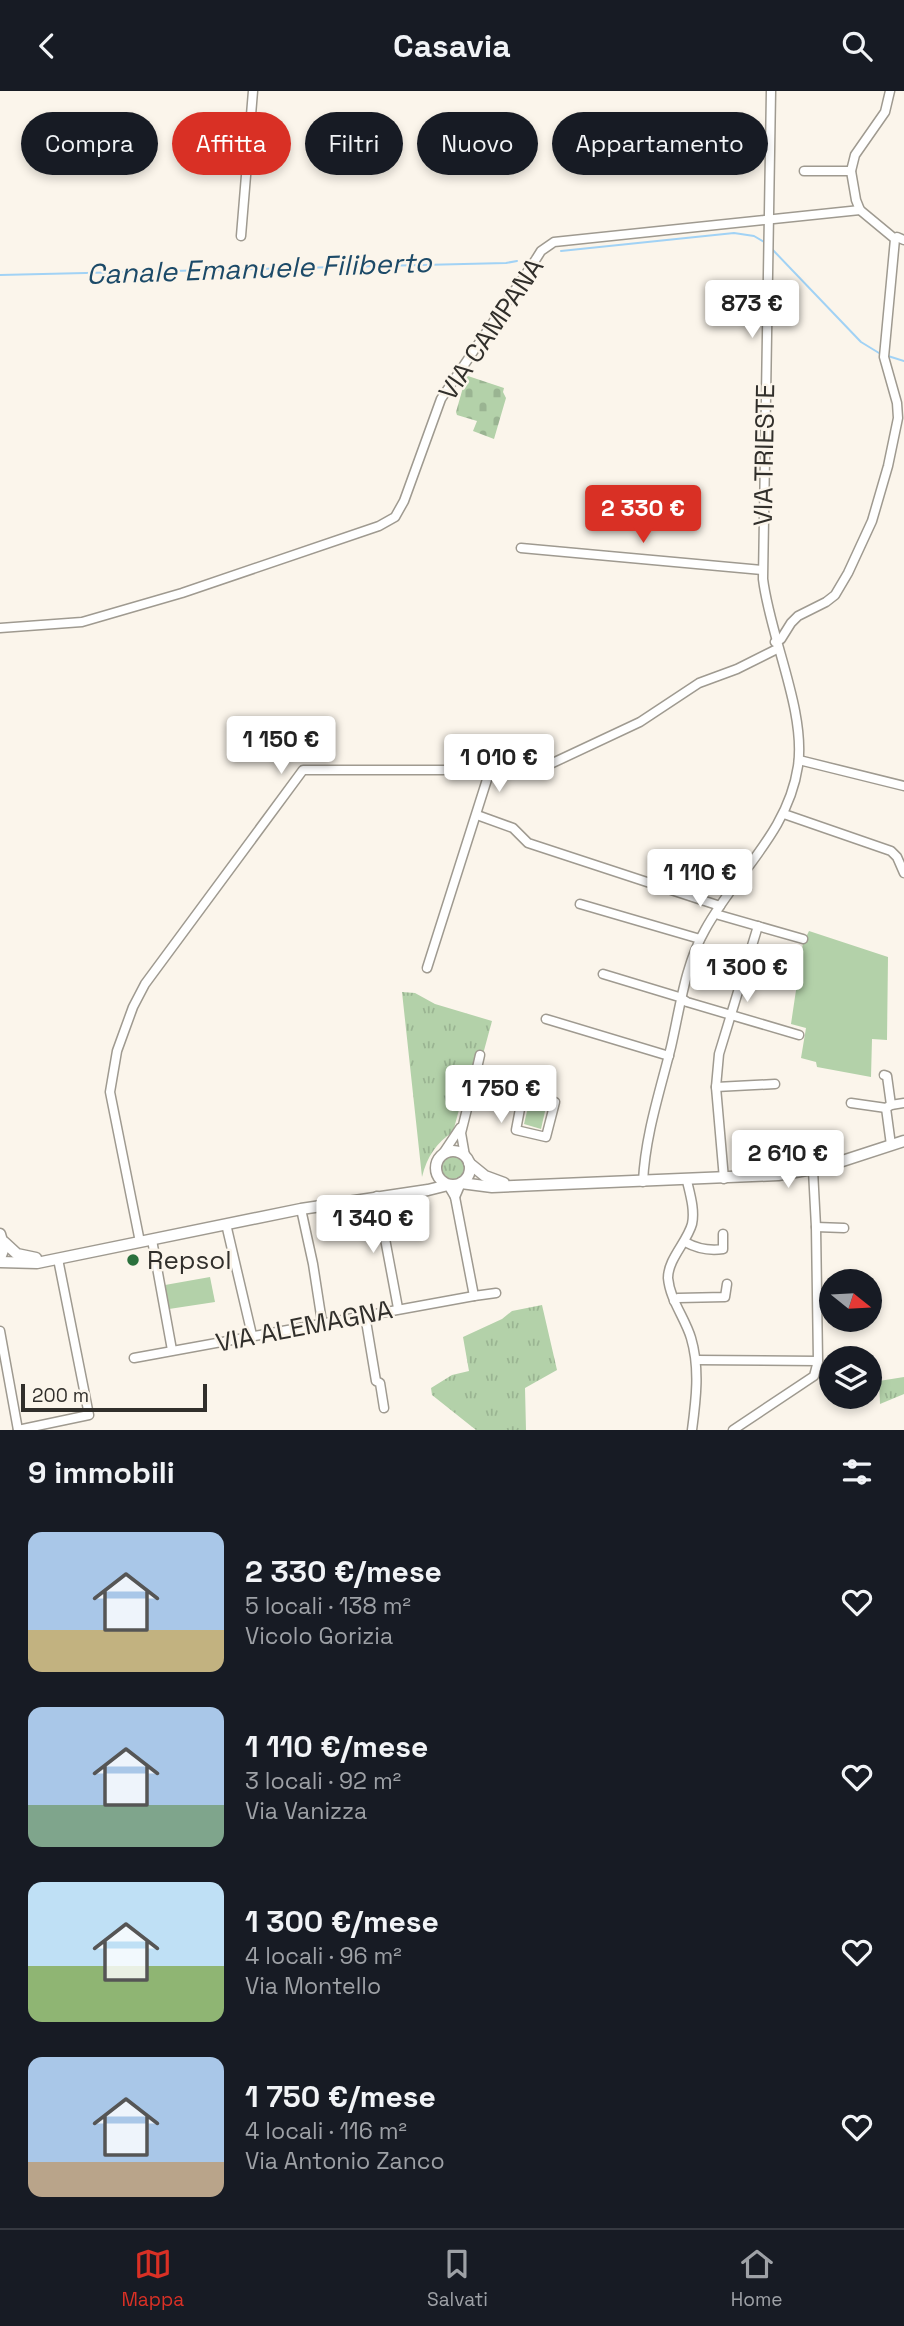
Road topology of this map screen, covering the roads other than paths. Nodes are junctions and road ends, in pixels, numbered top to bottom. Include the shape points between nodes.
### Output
1 (253, 91) edge
2 (771, 91) edge
3 (890, 91) edge
4 (804, 171) dead end
5 (851, 171) junction
6 (860, 210) junction
7 (769, 218) junction
8 (240, 236) dead end
9 (899, 243) edge
10 (522, 548) dead end
11 (762, 571) junction
12 (0, 628) edge
13 (776, 646) junction
14 (799, 760) junction
15 (490, 770) junction
16 (904, 786) edge
17 (784, 814) junction
18 (477, 815) junction
19 (904, 873) edge
20 (580, 904) dead end
21 (719, 911) junction
22 (758, 926) junction
23 (700, 939) junction
24 (803, 939) dead end
25 (427, 968) dead end
26 (603, 974) dead end
27 (682, 999) junction
28 (731, 1014) junction
29 (546, 1019) dead end
30 (799, 1035) dead end
31 (480, 1055) dead end
32 (669, 1056) junction
33 (884, 1075) dead end
34 (474, 1081) junction
35 (775, 1084) dead end
36 (716, 1087) junction
37 (523, 1093) junction
38 (851, 1103) dead end
39 (904, 1103) edge
40 (889, 1106) junction
41 (463, 1122) junction
42 (904, 1142) edge
43 (891, 1145) junction
44 (442, 1155) junction
45 (467, 1159) junction
46 (813, 1170) junction
47 (436, 1173) junction
48 (724, 1179) junction
49 (687, 1181) junction
50 (643, 1182) junction
51 (461, 1183) junction
52 (448, 1185) junction
53 (518, 1186) junction
54 (409, 1192) junction
55 (377, 1196) junction
56 (455, 1197) junction
57 (301, 1209) junction
58 (226, 1224) junction
59 (816, 1227) junction
60 (844, 1228) dead end
61 (723, 1234) dead end
62 (2, 1238) edge
63 (152, 1240) junction
64 (140, 1242) junction
65 (685, 1242) junction
66 (56, 1259) junction
67 (0, 1260) edge
68 (727, 1284) dead end
69 (496, 1293) dead end
70 (474, 1296) junction
71 (674, 1301) junction
72 (398, 1308) junction
73 (365, 1315) junction
74 (322, 1322) junction
75 (0, 1331) edge
76 (252, 1335) junction
77 (172, 1350) junction
78 (134, 1358) dead end
79 (696, 1360) junction
80 (818, 1361) junction
81 (383, 1408) dead end
82 (18, 1430) edge
83 (692, 1430) edge
84 (733, 1430) edge

1 - 8 street
2 - 7 street, VIA TRIESTE
3 - 5 street via 885,112 855,155
4 - 5 street
5 - 6 street
6 - 7 street, VIA CAMPANA
6 - 9 street
7 - 11 street, VIA TRIESTE
7 - 12 street, VIA CAMPANA via 554,242 541,251 441,399 404,501 395,517 379,526 82,622
9 - 13 street via 884,355 898,418 869,531 835,595 798,616
10 - 11 street
11 - 13 street, VIA TRIESTE
13 - 14 street, VIA TRIESTE via 795,715
13 - 15 street via 737,669 699,683 640,722 544,767
14 - 16 street
14 - 17 street, VIA TRIESTE
15 - 18 street
15 - 64 street via 303,770 225,875 145,984 117,1051 110,1092
17 - 19 street via 891,851
17 - 21 street, VIA TRIESTE
18 - 21 street via 513,828 528,843
18 - 25 street
20 - 23 street
21 - 22 street
21 - 23 street, VIA TRIESTE
22 - 24 street
22 - 28 street
23 - 27 street, VIA TRIESTE
26 - 27 street
27 - 28 street
27 - 32 street, VIA TRIESTE
28 - 30 street
28 - 36 street via 719,1054
29 - 32 street
31 - 34 street
32 - 50 street, VIA TRIESTE
33 - 40 street
34 - 37 street
34 - 41 street
35 - 36 street
36 - 48 street
37 - 37 street via 516,1130 546,1137 555,1102
38 - 40 street
39 - 40 street
40 - 43 street
41 - 44 street
41 - 45 street via 461,1140
42 - 43 main road
43 - 46 main road
44 - 45 main road via 451,1151
44 - 47 main road
45 - 51 main road via 468,1177
45 - 53 main road via 491,1179
46 - 48 main road
46 - 59 street
47 - 52 main road
47 - 54 main road via 423,1187
48 - 49 main road
49 - 50 main road
49 - 65 street via 693,1214
50 - 53 main road
51 - 52 main road
51 - 53 main road
51 - 56 street
52 - 54 main road
52 - 56 street
54 - 55 main road
55 - 57 main road
55 - 72 street
56 - 70 street
57 - 58 main road
57 - 74 street
58 - 63 main road
58 - 76 street
59 - 60 street
59 - 80 street
61 - 65 street via 723,1249 714,1251
62 - 66 main road via 22,1257
62 - 67 main road
63 - 64 main road
63 - 77 street
64 - 66 main road
65 - 71 street via 669,1271
66 - 67 main road via 23,1264
66 - 82 street via 89,1415
68 - 71 street via 725,1297
69 - 70 street, VIA ALEMAGNA
70 - 72 street, VIA ALEMAGNA
71 - 79 street
72 - 73 street, VIA ALEMAGNA
73 - 74 street, VIA ALEMAGNA
73 - 81 street
74 - 76 street, VIA ALEMAGNA
75 - 82 street
76 - 77 street, VIA ALEMAGNA
77 - 78 street, VIA ALEMAGNA
79 - 80 street
79 - 83 street
80 - 84 street via 814,1376

